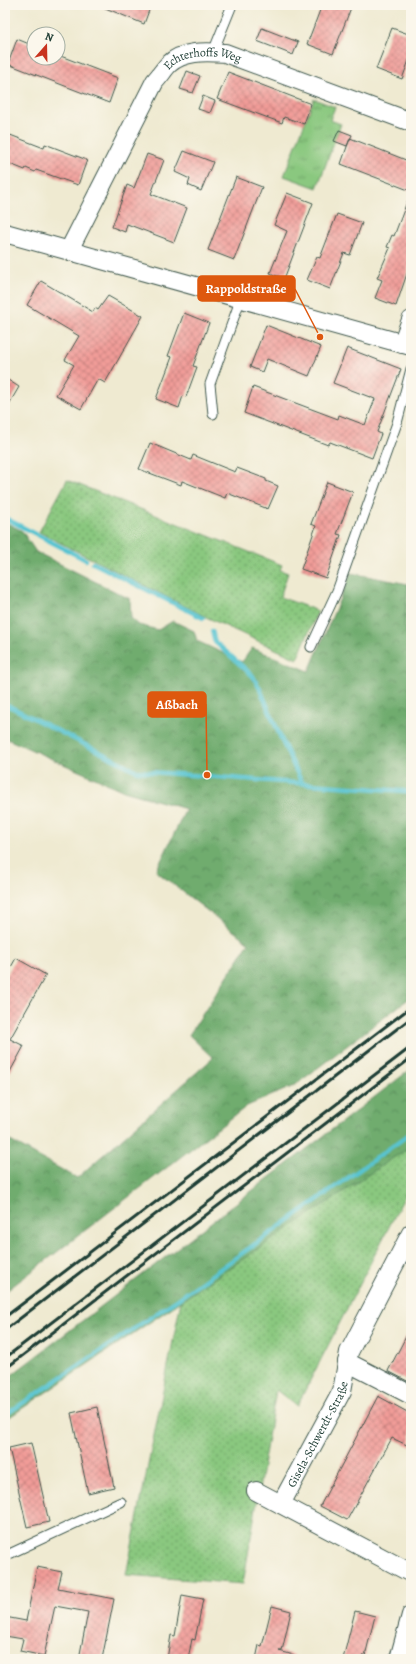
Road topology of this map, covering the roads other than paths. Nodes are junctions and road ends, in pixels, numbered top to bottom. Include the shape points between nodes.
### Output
1 (232, 5) edge
2 (213, 52) junction
3 (411, 122) edge
4 (5, 233) edge
5 (69, 250) junction
6 (241, 298) junction
7 (411, 320) edge
8 (406, 345) edge
9 (411, 369) edge
10 (213, 414) dead end
11 (311, 647) dead end
12 (411, 1233) edge
13 (347, 1362) junction
14 (411, 1395) edge
15 (256, 1491) dead end
16 (121, 1502) dead end
17 (281, 1504) junction
18 (5, 1556) edge
19 (411, 1573) edge
20 (411, 1615) edge
21 (399, 1659) edge

1 - 2 lane
2 - 3 street, Echterhoffs Weg via 225,53
2 - 5 street, Echterhoffs Weg via 186,55 170,63 155,81
4 - 5 street
5 - 6 street
6 - 8 street
6 - 10 lane via 210,384
7 - 8 street
9 - 11 lane via 397,423 337,591
12 - 13 street, Gisela-Schwerdt-Straße via 349,1352
13 - 14 street
13 - 17 street, Gisela-Schwerdt-Straße via 342,1390
15 - 17 street
16 - 18 lane
17 - 19 street
20 - 21 street

